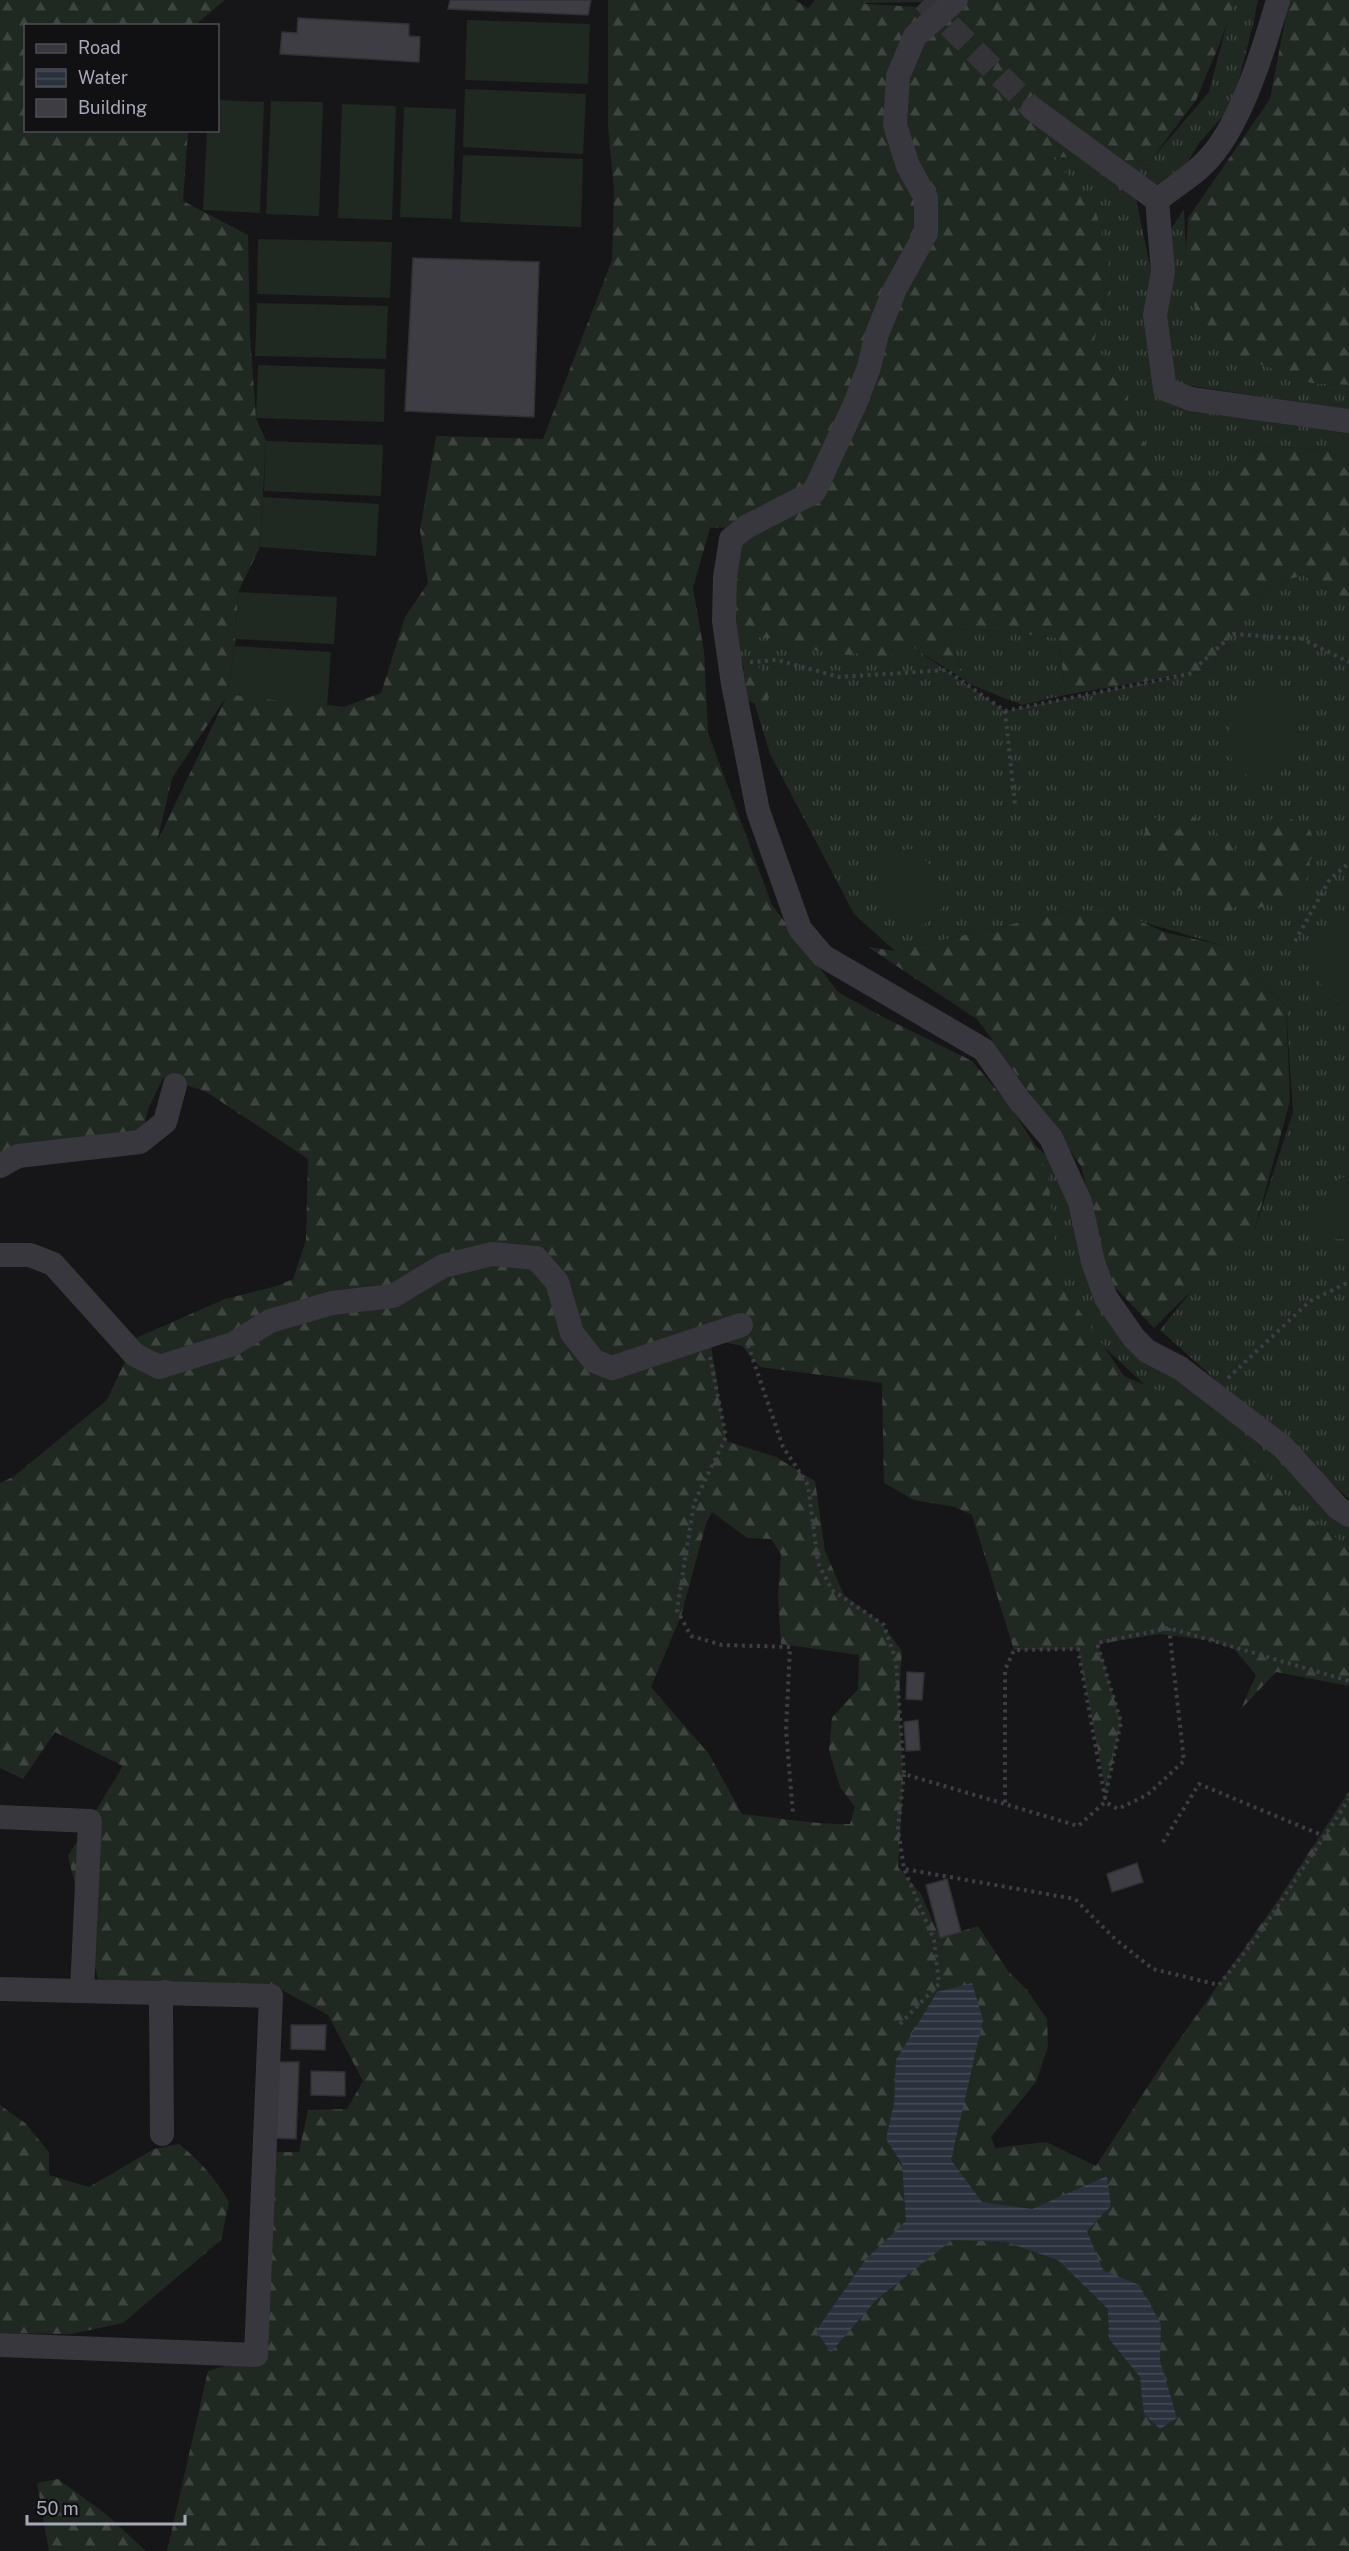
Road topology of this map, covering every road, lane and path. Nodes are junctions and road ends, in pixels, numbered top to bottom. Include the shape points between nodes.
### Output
1 (956, 0) edge
2 (1278, 0) edge
3 (1033, 109) tunnel mouth
4 (1157, 200) junction
5 (1349, 421) edge
6 (1349, 662) edge
7 (730, 664) junction
8 (1005, 711) junction
9 (1015, 805) dead end
10 (1349, 863) edge
11 (1295, 941) dead end
12 (175, 1085) dead end
13 (0, 1166) edge
14 (0, 1255) edge
15 (1349, 1282) edge
16 (741, 1325) joint
17 (708, 1336) junction
18 (1212, 1393) junction
19 (1349, 1515) edge
20 (1169, 1628) junction
21 (1349, 1681) edge
22 (904, 1774) junction
23 (1349, 1799) edge
24 (1005, 1804) junction
25 (793, 1814) dead end
26 (0, 1817) edge
27 (1324, 1836) junction
28 (1163, 1842) dead end
29 (904, 1869) junction
30 (0, 1989) edge
31 (82, 1990) junction
32 (165, 1992) junction
33 (900, 2024) dead end
34 (162, 2134) dead end
35 (0, 2346) edge

1 - 7 street via 915,36 898,76 895,126 908,166 926,198 926,233 895,289 855,404 814,492 746,527 731,539 724,621
2 - 4 street via 1236,117 1211,156
3 - 4 street
4 - 5 street via 1163,272 1155,315 1165,389 1191,399
6 - 8 path via 1302,639 1233,634 1189,674
7 - 8 path via 777,660 838,676 946,670
7 - 18 street via 758,811 800,929 823,956 984,1050 1051,1138 1080,1202 1093,1262 1106,1298 1147,1350 1180,1368
8 - 9 path
10 - 11 path via 1330,879
12 - 13 street via 165,1122 140,1142 18,1156
14 - 17 street via 30,1255 53,1264 135,1355 159,1367 233,1344 270,1321 332,1303 393,1296 443,1266 492,1254 536,1258 557,1282 572,1333 594,1361 612,1368
15 - 18 path via 1310,1301
16 - 17 street
16 - 22 path via 783,1447 808,1485 818,1563 832,1590 884,1625 896,1661
17 - 25 path via 726,1437 694,1503 677,1610 691,1636 722,1645 790,1647 786,1730
18 - 19 street via 1283,1447 1338,1508
20 - 21 path
20 - 24 path via 1184,1761 1147,1796 1118,1809 1105,1802 1078,1826
20 - 24 path via 1097,1643 1121,1722 1105,1798 1078,1649 1014,1650 1005,1670
22 - 24 path
22 - 29 path via 898,1829
23 - 27 path
26 - 31 street via 90,1821
27 - 28 path via 1199,1784
27 - 29 path via 1260,1933 1219,1985 1153,1969 1115,1939 1075,1899
29 - 33 path via 934,1941 939,1984
30 - 31 street
31 - 32 street
32 - 34 street via 161,2004
32 - 35 street via 271,1996 256,2355

